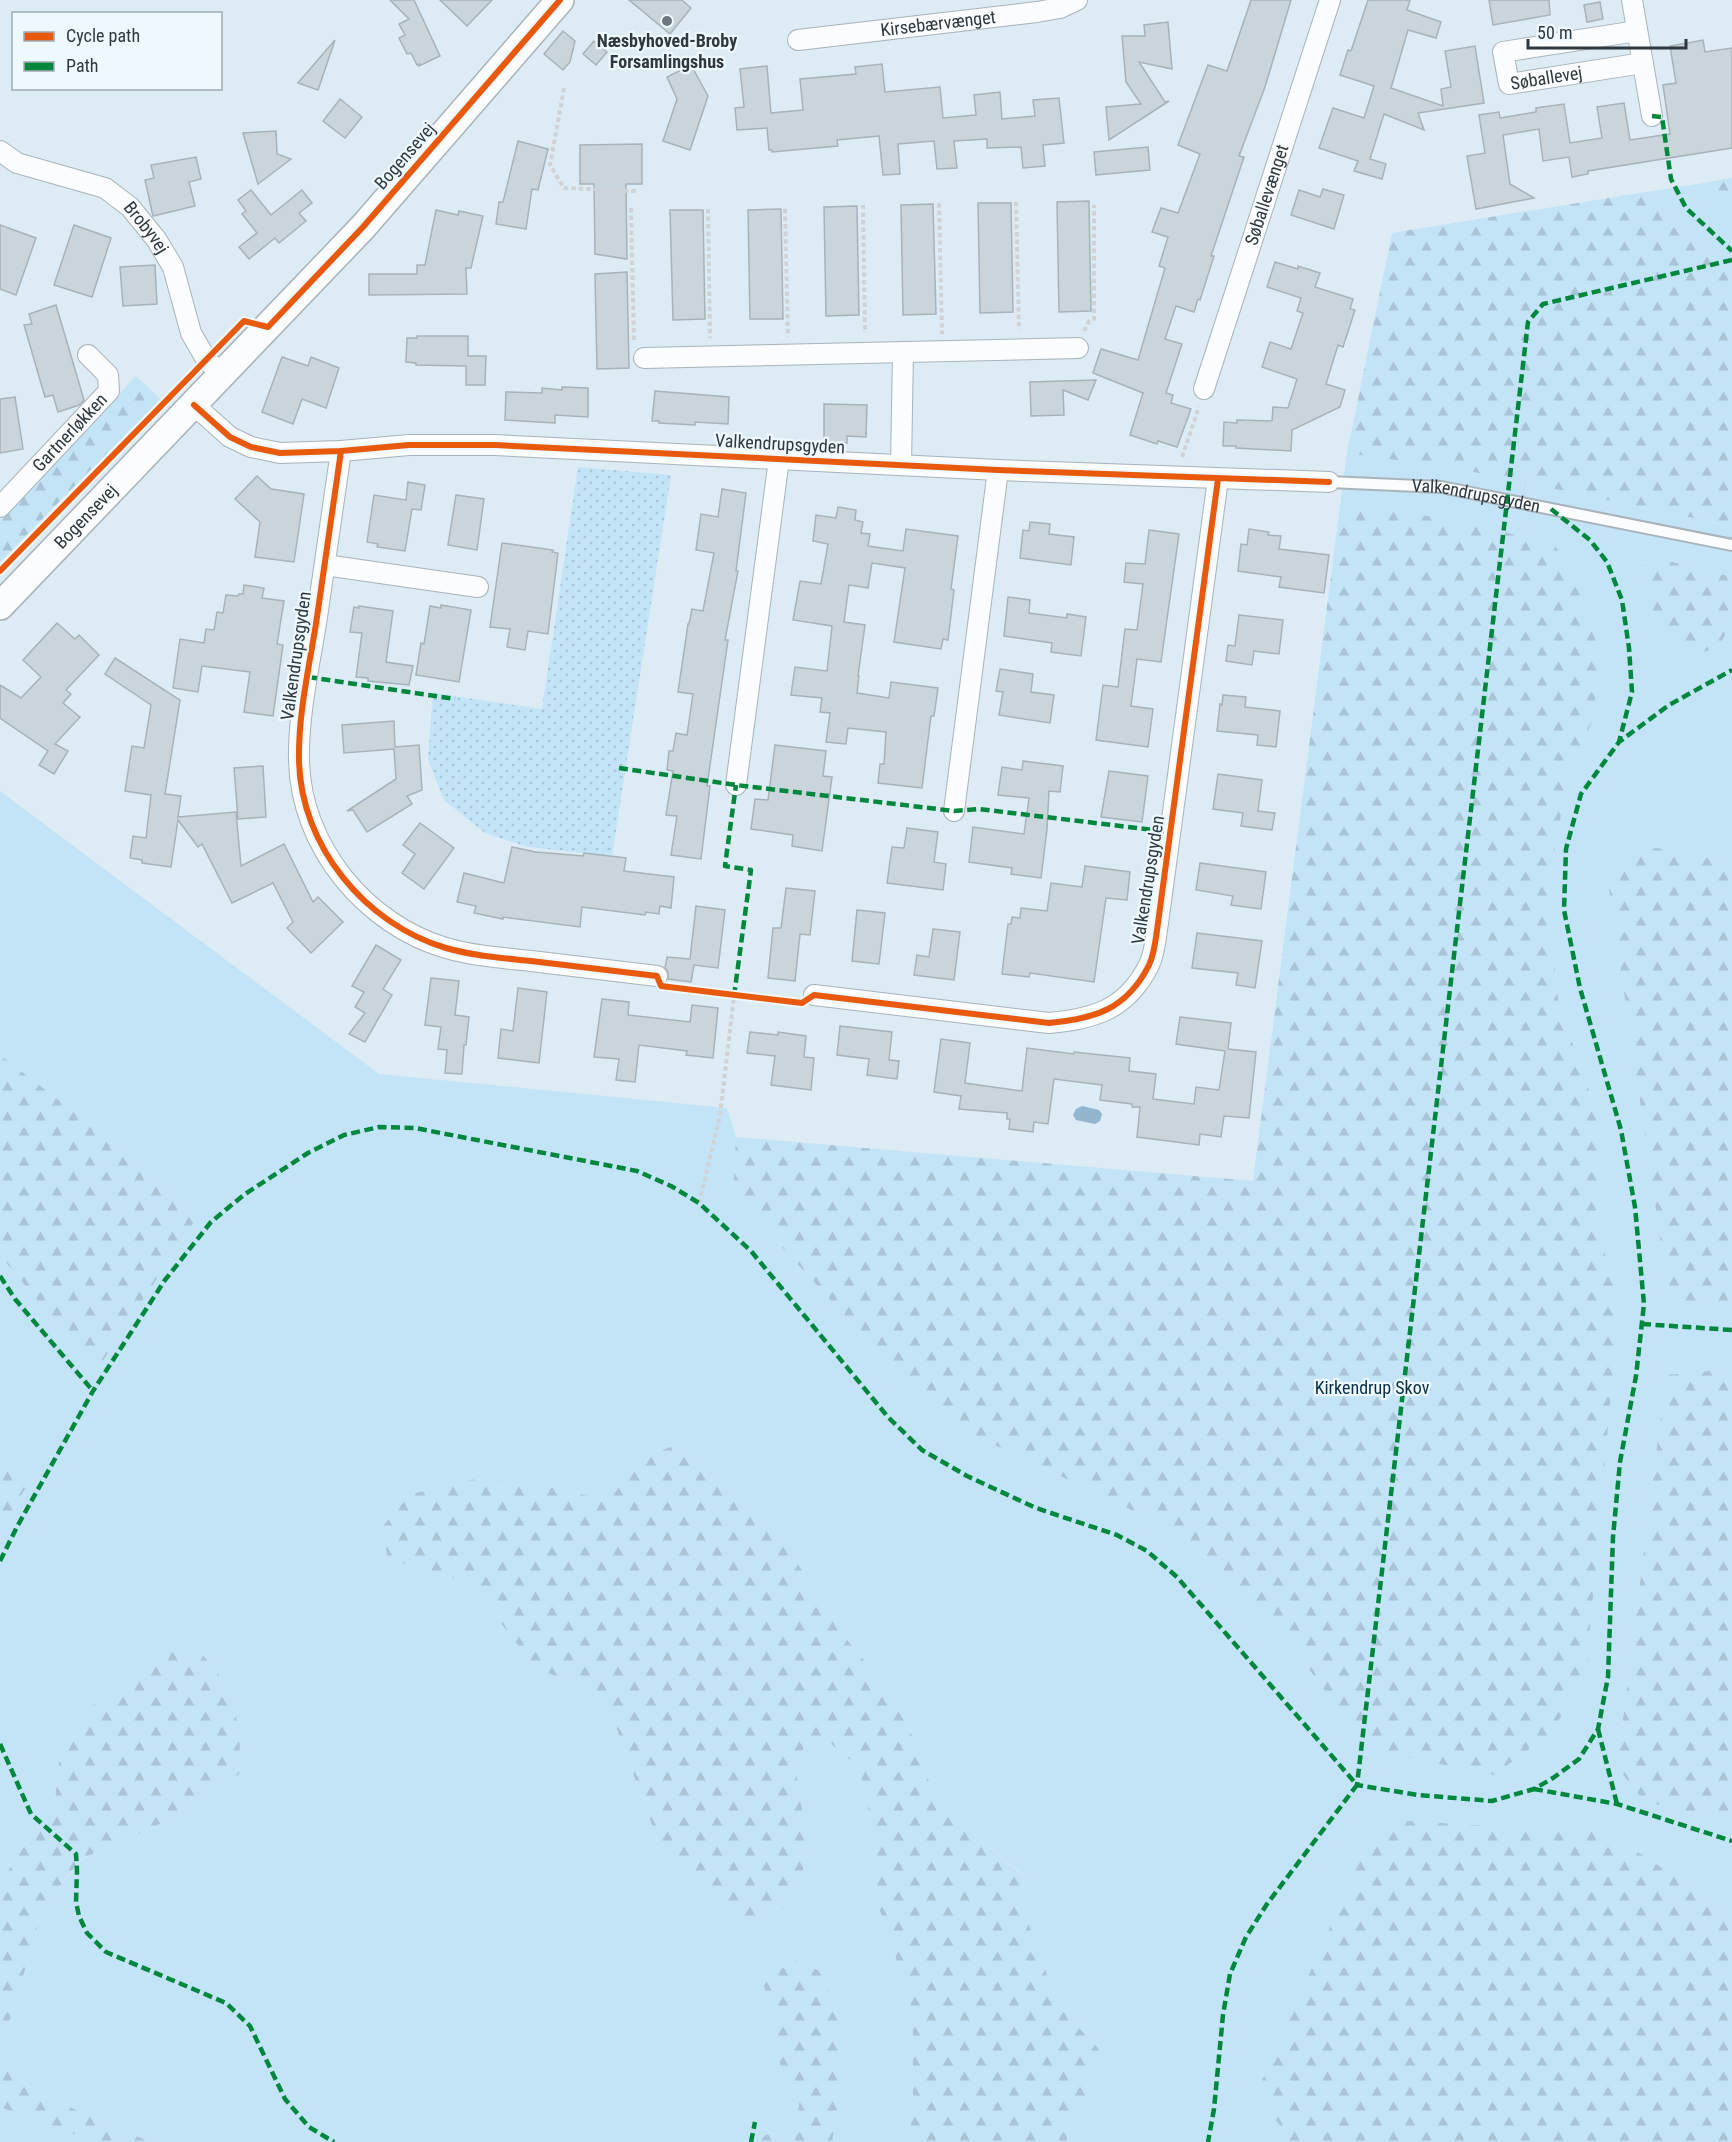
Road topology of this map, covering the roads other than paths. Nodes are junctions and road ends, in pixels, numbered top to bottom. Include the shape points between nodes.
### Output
1 (560, 0) edge
2 (1077, 0) edge
3 (1330, 0) edge
4 (1632, 0) edge
5 (1637, 30) junction
6 (798, 40) dead end
7 (1643, 63) junction
8 (1652, 116) dead end
9 (0, 151) edge
10 (1078, 348) road end
11 (903, 352) junction
12 (88, 355) dead end
13 (644, 358) road end
14 (222, 375) junction
15 (1204, 389) road end
16 (194, 405) junction
17 (341, 451) junction
18 (779, 459) junction
19 (901, 465) junction
20 (998, 470) junction
21 (1218, 479) junction
22 (1329, 482) joint
23 (0, 507) edge
24 (1732, 545) edge
25 (325, 565) junction
26 (478, 587) dead end
27 (0, 606) edge
28 (736, 785) dead end
29 (954, 811) dead end
30 (657, 976) dead end
31 (814, 995) dead end

1 - 14 main road, Bogensevej via 363,227
2 - 6 street, Kirsebærvænget via 1037,12
3 - 15 street, Søballevænget
4 - 5 street
5 - 7 street
5 - 7 street, Søballevej via 1503,52 1509,84
7 - 8 street
9 - 14 street, Brobyvej via 17,163 105,188 130,207 173,267 190,333 206,359
10 - 11 street
11 - 13 street
11 - 19 street
12 - 23 street, Gartnerløkken via 108,375 109,391
14 - 16 main road, Bogensevej
16 - 17 street, Valkendrupsgyden via 230,438 251,447 280,453
16 - 27 main road, Bogensevej
17 - 18 street, Valkendrupsgyden via 409,445 495,445
17 - 25 street, Valkendrupsgyden
18 - 19 street, Valkendrupsgyden
18 - 28 street, Valkendrupsgyden
19 - 20 street, Valkendrupsgyden
20 - 21 street, Valkendrupsgyden
20 - 29 street
21 - 22 street, Valkendrupsgyden
21 - 31 street, Valkendrupsgyden via 1158,923 1150,963 1131,993 1106,1012 1078,1021 1049,1023
22 - 24 lane, Valkendrupsgyden via 1441,487
25 - 26 street
25 - 30 street, Valkendrupsgyden via 304,695 299,761 314,829 348,884 378,914 446,948

